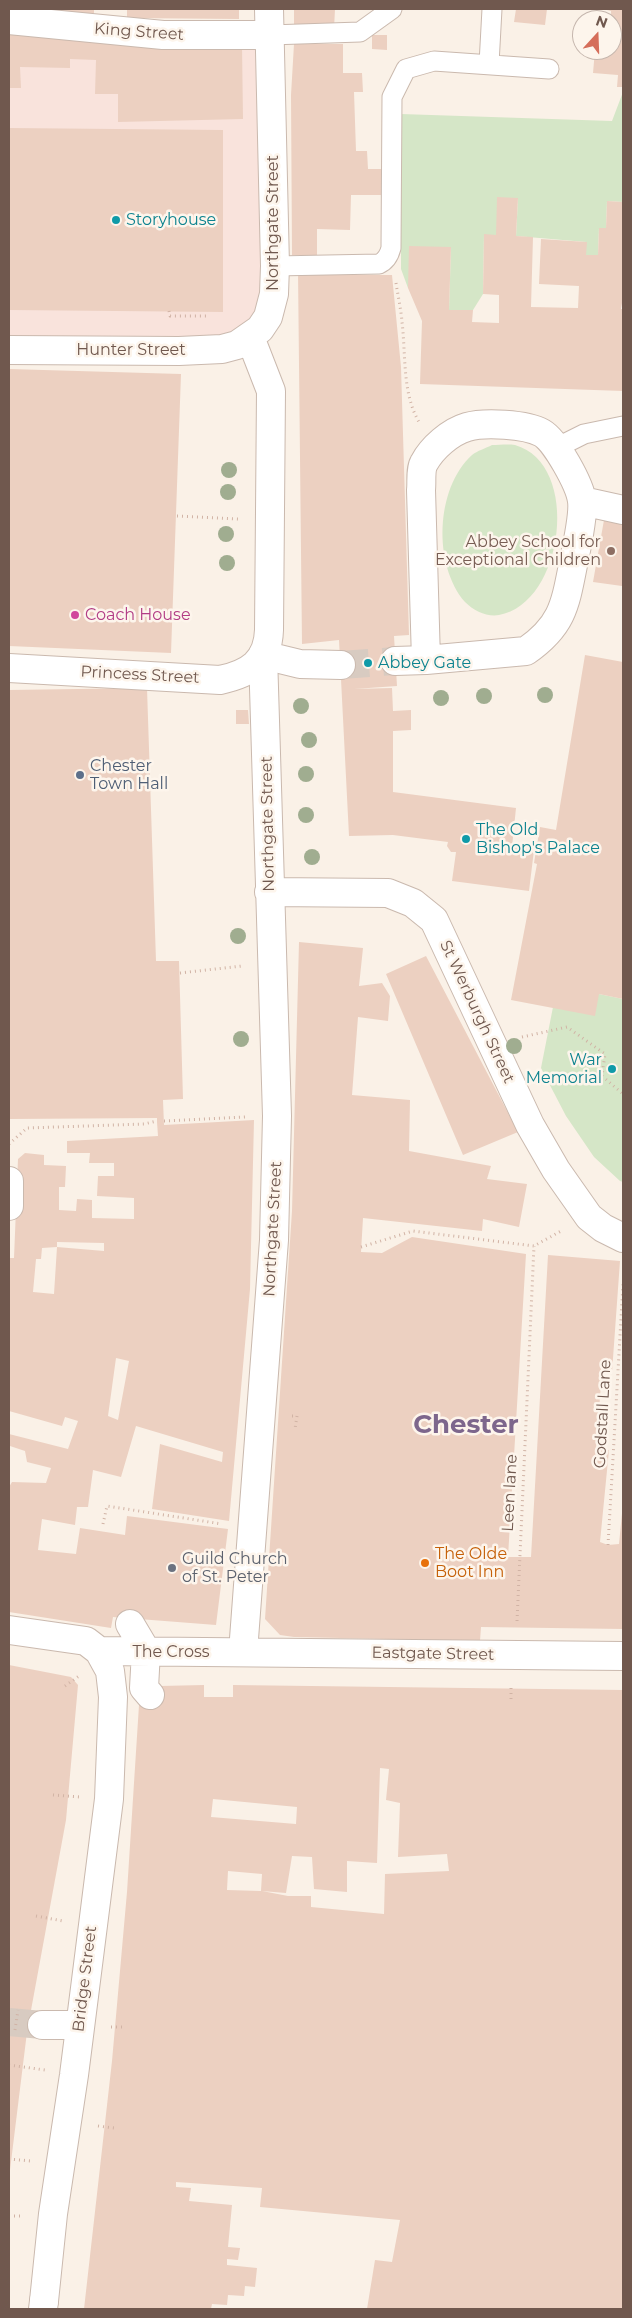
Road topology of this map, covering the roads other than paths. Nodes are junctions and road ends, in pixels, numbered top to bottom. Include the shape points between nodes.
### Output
1 (392, 9) edge
2 (492, 9) edge
3 (9, 20) edge
4 (269, 22) edge
5 (489, 64) junction
6 (549, 69) dead end
7 (275, 266) junction
8 (250, 337) junction
9 (9, 350) edge
10 (623, 426) edge
11 (556, 448) junction
12 (582, 501) junction
13 (623, 510) edge
14 (263, 655) junction
15 (426, 660) junction
16 (395, 661) tunnel mouth
17 (341, 665) tunnel mouth
18 (9, 668) edge
19 (269, 892) junction
20 (9, 1181) edge
21 (9, 1206) edge
22 (623, 1238) edge
23 (130, 1624) dead end
24 (9, 1630) edge
25 (100, 1651) junction
26 (146, 1651) junction
27 (243, 1652) junction
28 (623, 1656) edge
29 (150, 1695) dead end
30 (42, 2025) tunnel mouth
31 (80, 2025) junction
32 (43, 2305) edge

1 - 4 lane via 360,32
2 - 5 lane
3 - 4 street, King Street via 162,35
4 - 7 street, Northgate Street
5 - 6 lane
5 - 7 lane via 434,61 406,69 392,97 391,248 384,262
7 - 8 street, Northgate Street via 274,294 268,317
8 - 9 street, Hunter Street via 236,345 213,349
8 - 14 street, Northgate Street via 272,391 268,644
10 - 11 lane via 584,434
11 - 12 street
11 - 15 street via 542,433 526,427 467,427 439,445 423,465
12 - 13 street
12 - 15 street via 567,598 551,631 526,651
14 - 17 street via 300,664
14 - 18 street, Princess Street via 239,676 220,680
14 - 19 street, Northgate Street
15 - 16 street
19 - 22 street, St Werburgh Street via 388,894 413,902 434,920 530,1125 556,1170 589,1217
19 - 27 street, Northgate Street via 277,1116 274,1240
20 - 21 street
23 - 26 street
24 - 25 street via 70,1637 86,1641
25 - 26 street, The Cross
25 - 31 street, Bridge Street via 110,1671 113,1697 109,1799
26 - 27 street, The Cross
26 - 29 street via 144,1688
27 - 28 street, Eastgate Street
30 - 31 street
31 - 32 street, Bridge Street

